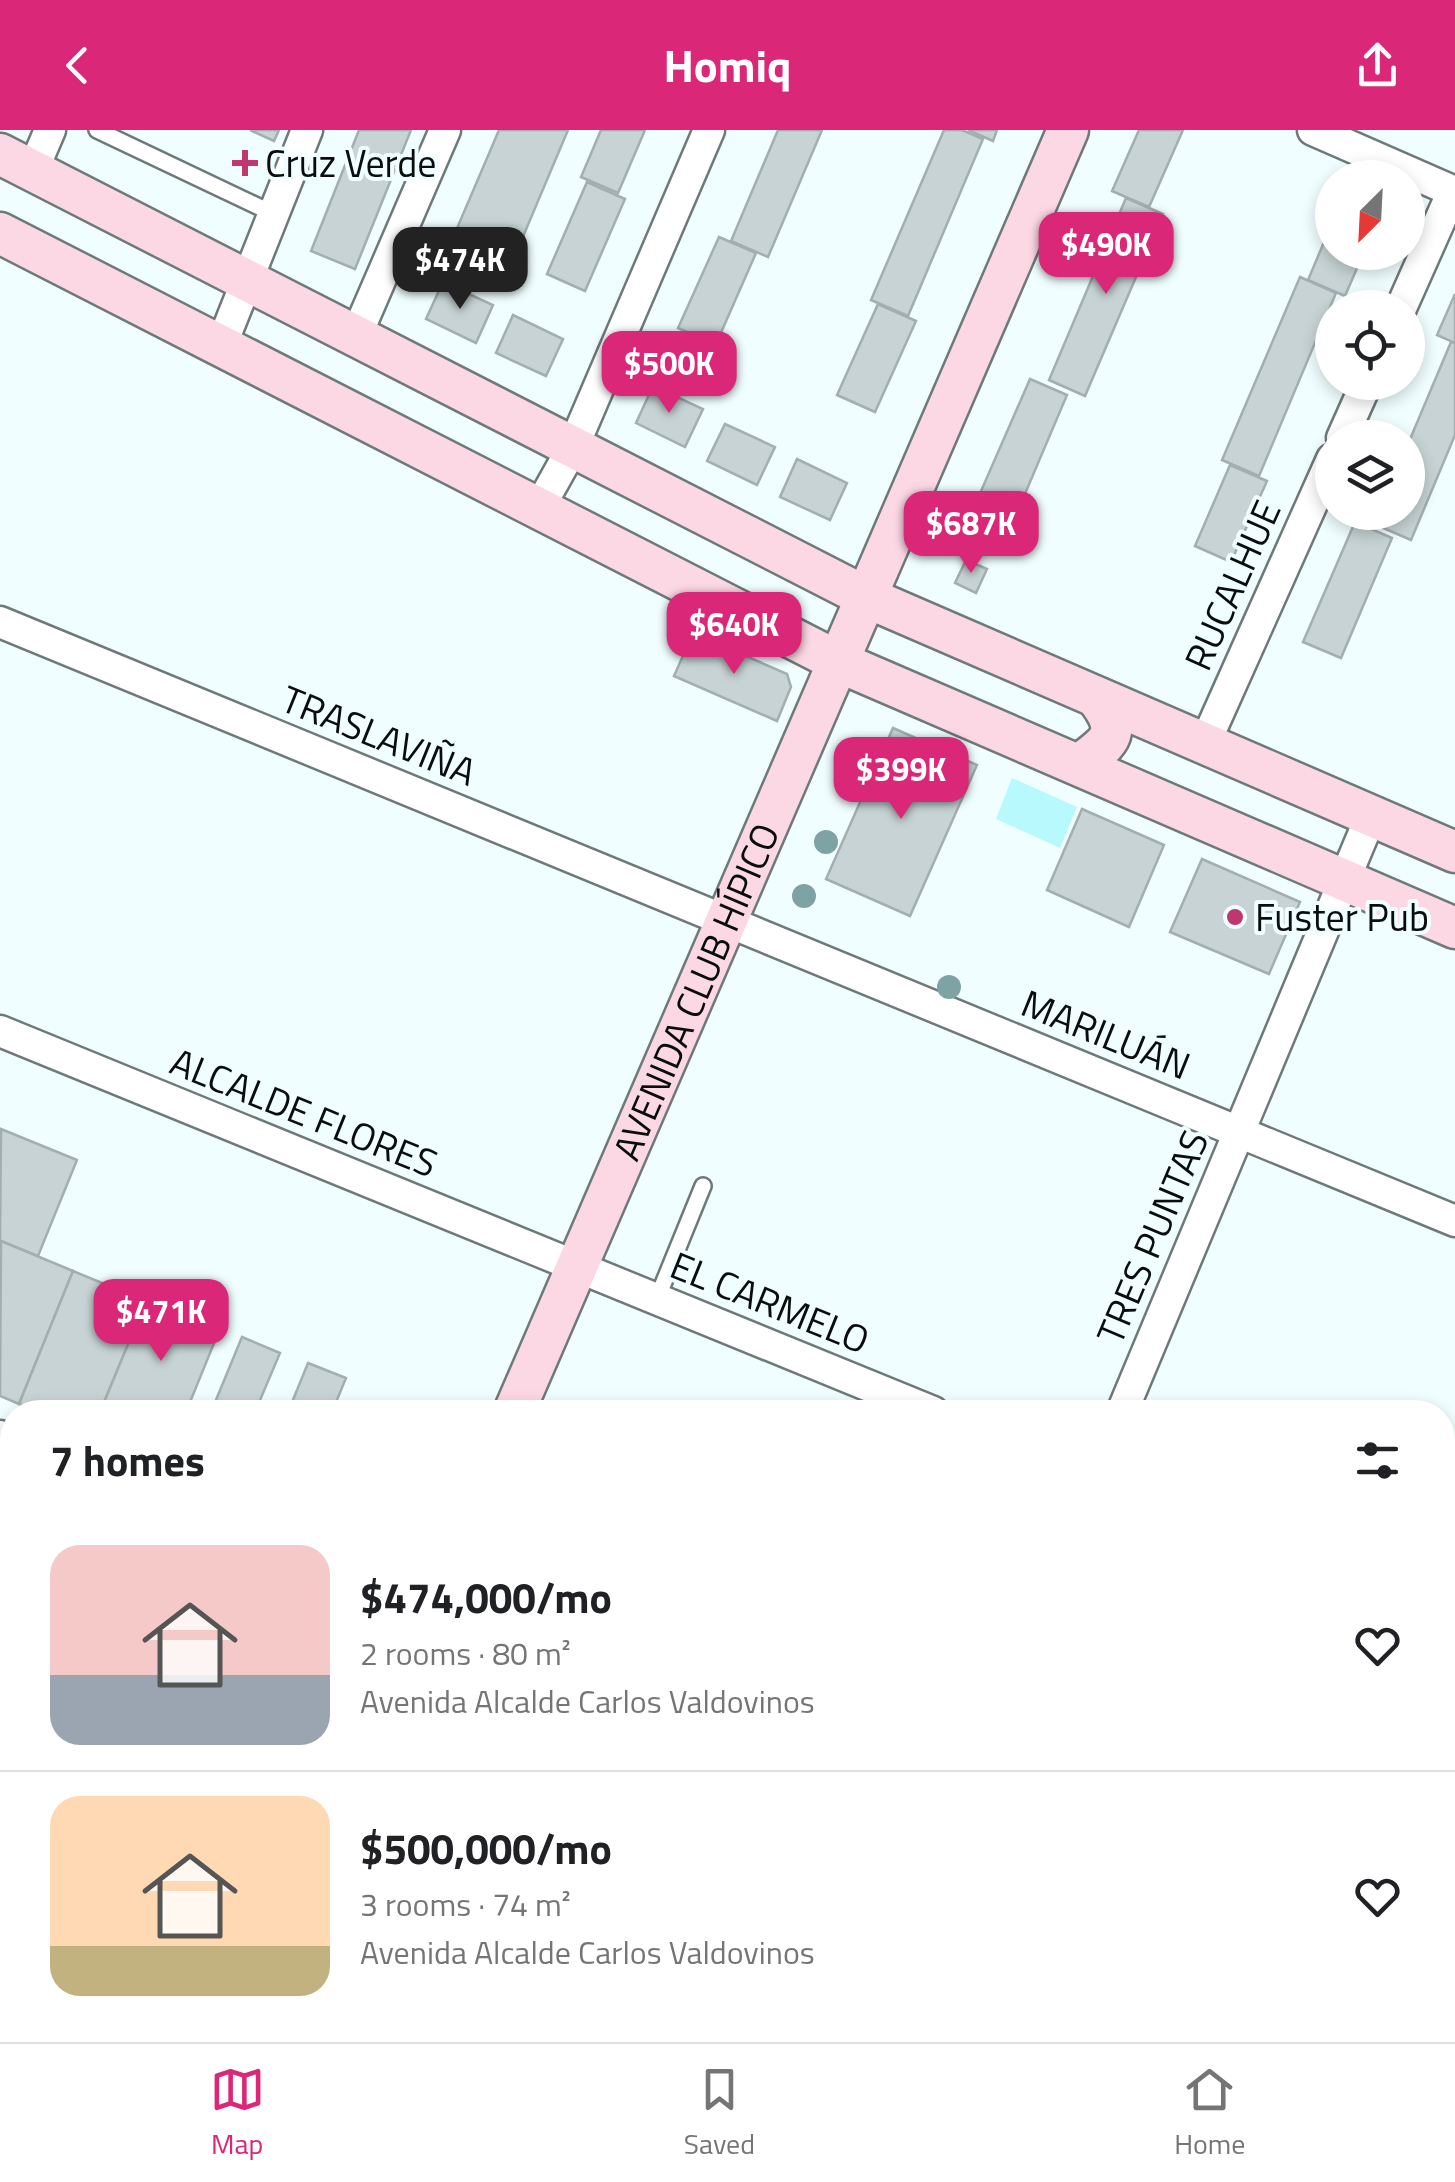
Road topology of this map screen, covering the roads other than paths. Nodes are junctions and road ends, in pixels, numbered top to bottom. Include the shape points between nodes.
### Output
1 (50, 130) edge
2 (97, 130) edge
3 (307, 130) edge
4 (445, 130) edge
5 (709, 130) edge
6 (1068, 130) edge
7 (1312, 130) edge
8 (16, 162) edge
9 (1454, 192) edge
10 (274, 214) junction
11 (0, 233) edge
12 (247, 280) junction
13 (1409, 290) edge
14 (356, 336) junction
15 (221, 346) junction
16 (572, 446) junction
17 (1315, 498) edge
18 (539, 508) junction
19 (866, 598) junction
20 (0, 622) edge
21 (840, 662) junction
22 (1096, 697) junction
23 (1163, 726) junction
24 (1205, 744) junction
25 (1079, 765) junction
26 (1126, 786) junction
27 (1371, 816) junction
28 (1455, 852) edge
29 (1344, 880) junction
30 (727, 921) junction
31 (1455, 928) edge
32 (0, 1031) edge
33 (1239, 1132) junction
34 (703, 1186) dead end
35 (1455, 1221) edge
36 (578, 1266) junction
37 (656, 1299) junction
38 (519, 1400) edge
39 (904, 1400) edge
40 (1127, 1400) edge

1 - 8 street
2 - 10 lane
3 - 10 street
4 - 14 street
5 - 16 street
6 - 19 main road, AVENIDA CLUB HÍPICO
7 - 9 street
8 - 12 main road
9 - 13 street
10 - 12 street
11 - 15 main road
12 - 14 main road
12 - 15 street
14 - 16 main road
15 - 18 main road
16 - 18 street
16 - 19 main road
17 - 24 street, RUCALHUE
18 - 21 main road
19 - 21 main road, AVENIDA CLUB HÍPICO
19 - 22 main road
20 - 30 street, TRASLAVIÑA
21 - 25 main road
21 - 30 main road, AVENIDA CLUB HÍPICO
22 - 23 main road
22 - 25 main road via 1112,730
23 - 24 main road
23 - 26 main road via 1140,728 1125,744
24 - 27 main road
25 - 26 main road
26 - 29 main road
27 - 28 main road
27 - 29 street, TRES PUNTAS
29 - 31 main road
29 - 33 street, TRES PUNTAS
30 - 33 street, MARILUÁN
30 - 36 main road, AVENIDA CLUB HÍPICO
32 - 36 street, ALCALDE FLORES
33 - 35 street, MARILUÁN
33 - 40 street, TRES PUNTAS
34 - 37 lane
36 - 37 street, EL CARMELO
36 - 38 main road, AVENIDA CLUB HÍPICO
37 - 39 street, EL CARMELO

